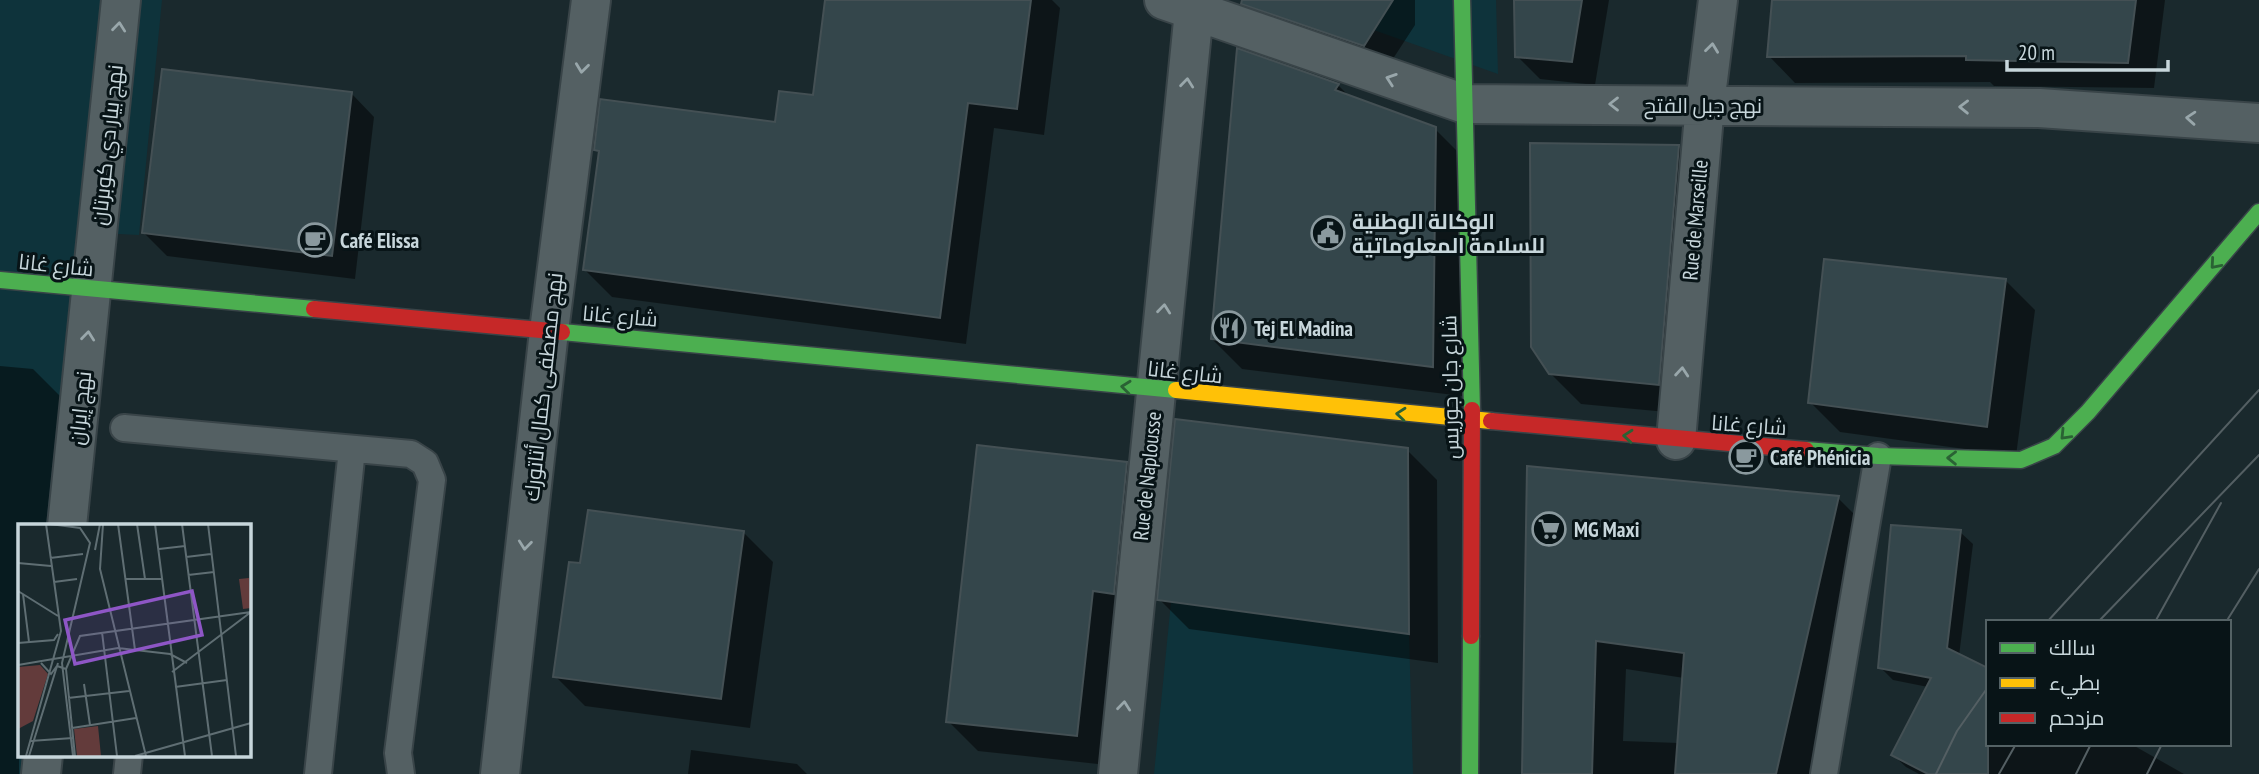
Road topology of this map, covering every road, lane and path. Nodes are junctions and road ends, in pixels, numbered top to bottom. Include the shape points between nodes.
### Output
1 (121, 0) edge
2 (591, 0) edge
3 (1462, 0) edge
4 (1718, 0) edge
5 (1179, 5) edge
6 (1465, 104) junction
7 (1705, 104) junction
8 (2259, 123) edge
9 (2259, 212) edge
10 (0, 280) edge
11 (93, 290) junction
12 (548, 331) junction
13 (1155, 391) junction
14 (1472, 421) junction
15 (124, 428) dead end
16 (1676, 440) junction
17 (352, 449) junction
18 (1878, 456) junction
19 (67, 524) edge
20 (43, 756) edge
21 (129, 756) edge
22 (41, 774) edge
23 (127, 774) edge
24 (318, 774) edge
25 (401, 774) edge
26 (500, 774) edge
27 (1118, 774) edge
28 (1470, 774) edge
29 (1824, 774) edge

11 -> 1 street, نهج بيار دي كوبرتان
2 -> 12 street, نهج مصطفى كمال أتاتورك
3 - 6 main road, شارع جان جوريس
7 -> 4 street, Rue de Marseille
6 -> 5 street, نهج جبل الفتح
13 -> 5 street, Rue de Naplousse
7 -> 6 street, نهج جبل الفتح
6 - 14 main road, شارع جان جوريس
8 -> 7 street, نهج جبل الفتح via 2039,108
16 -> 7 street, Rue de Marseille
9 -> 18 main road, شارع غانا via 2054,446 2021,460
10 - 11 main road, شارع غانا
11 - 12 main road, شارع غانا
19 -> 11 street, نهج إيران
13 -> 12 main road, شارع غانا
12 -> 26 street, نهج مصطفى كمال أتاتورك
14 -> 13 main road, شارع غانا
27 -> 13 street, Rue de Naplousse
16 -> 14 main road, شارع غانا
14 - 28 main road, شارع جان جوريس
15 - 17 lane
16 - 18 main road, شارع غانا
17 - 24 lane
17 - 25 lane via 419,457 432,480 398,753
18 - 29 lane
20 - 22 street
21 - 23 lane

